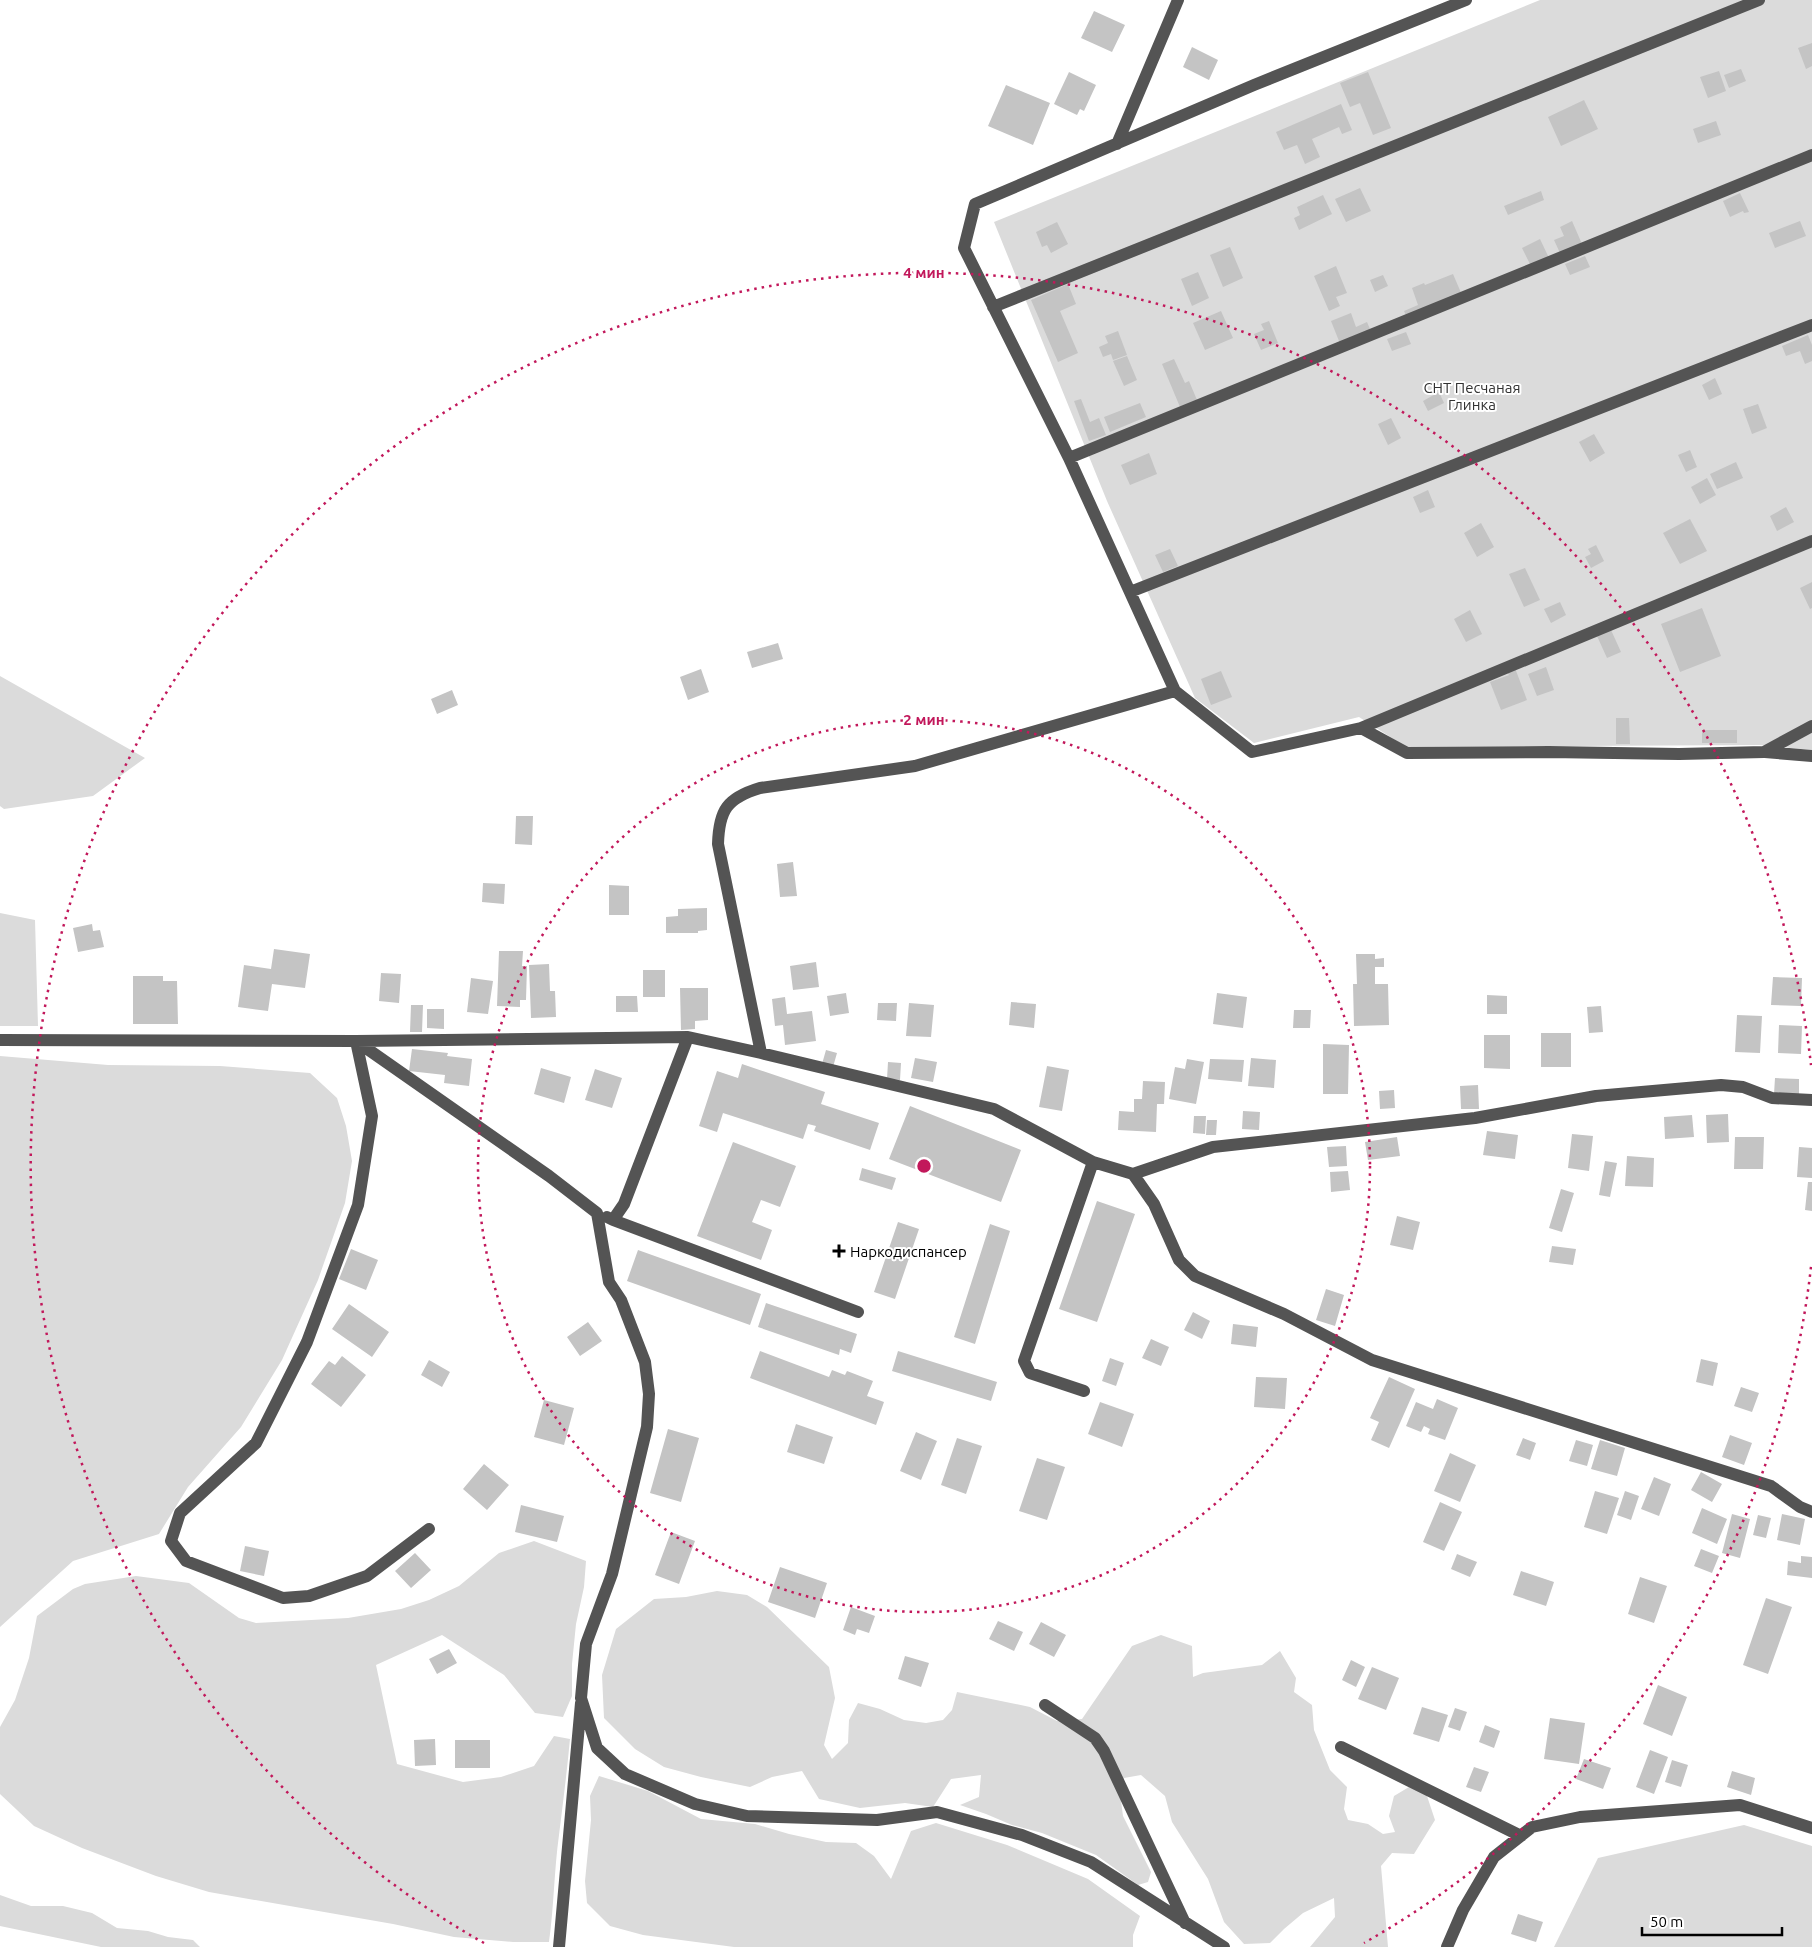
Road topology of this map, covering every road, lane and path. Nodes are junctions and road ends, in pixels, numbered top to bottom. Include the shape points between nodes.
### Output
1 (1178, 0) edge
2 (1466, 0) edge
3 (1759, 0) edge
4 (1117, 144) junction
5 (1812, 155) edge
6 (993, 307) junction
7 (1812, 325) edge
8 (1069, 458) junction
9 (1812, 541) edge
10 (1130, 592) junction
11 (1175, 691) junction
12 (1812, 726) edge
13 (1360, 728) junction
14 (1764, 752) junction
15 (1812, 756) edge
16 (688, 1037) junction
17 (0, 1040) edge
18 (356, 1041) junction
19 (761, 1053) junction
20 (1812, 1100) edge
21 (1093, 1162) junction
22 (1133, 1174) junction
23 (597, 1213) junction
24 (613, 1220) junction
25 (858, 1312) dead end
26 (1084, 1391) dead end
27 (1812, 1512) edge
28 (429, 1529) dead end
29 (581, 1698) junction
30 (1045, 1706) dead end
31 (1341, 1747) dead end
32 (1812, 1828) edge
33 (1521, 1836) junction
34 (1185, 1923) junction
35 (558, 1947) edge
36 (1224, 1947) edge
37 (1447, 1947) edge

1 - 4 street
2 - 4 street
3 - 6 street
4 - 6 street via 975,204 964,248
5 - 8 street
6 - 8 street
7 - 10 street
8 - 10 street
9 - 13 street
10 - 11 street
11 - 13 street via 1252,752
11 - 19 street via 915,766 760,788 733,800 723,812 718,826 718,844
12 - 14 street
13 - 14 street via 1407,754
14 - 15 street
16 - 18 street
16 - 19 street
16 - 24 street via 624,1204
17 - 18 street
18 - 23 street
18 - 28 street via 372,1116 358,1205 306,1342 256,1444 180,1513 171,1541 186,1561 283,1598 309,1596 367,1576
19 - 21 street via 994,1109
20 - 22 street via 1772,1098 1743,1087 1721,1085 1596,1096 1475,1118 1213,1147
21 - 22 street
21 - 26 street via 1024,1361 1030,1373
22 - 27 street via 1154,1204 1178,1260 1195,1276 1284,1314 1372,1360 1771,1486
23 - 24 street
23 - 29 street via 609,1282 622,1300 645,1362 649,1394 647,1427 612,1574 586,1644
24 - 25 street
29 - 34 street via 597,1748 625,1774 695,1804 747,1816 877,1820 937,1812 1022,1835 1091,1862
29 - 35 street
30 - 34 street via 1095,1738 1104,1751
31 - 33 street
32 - 33 street via 1740,1805 1580,1816 1532,1827
33 - 37 street via 1494,1857 1463,1910
34 - 36 street

